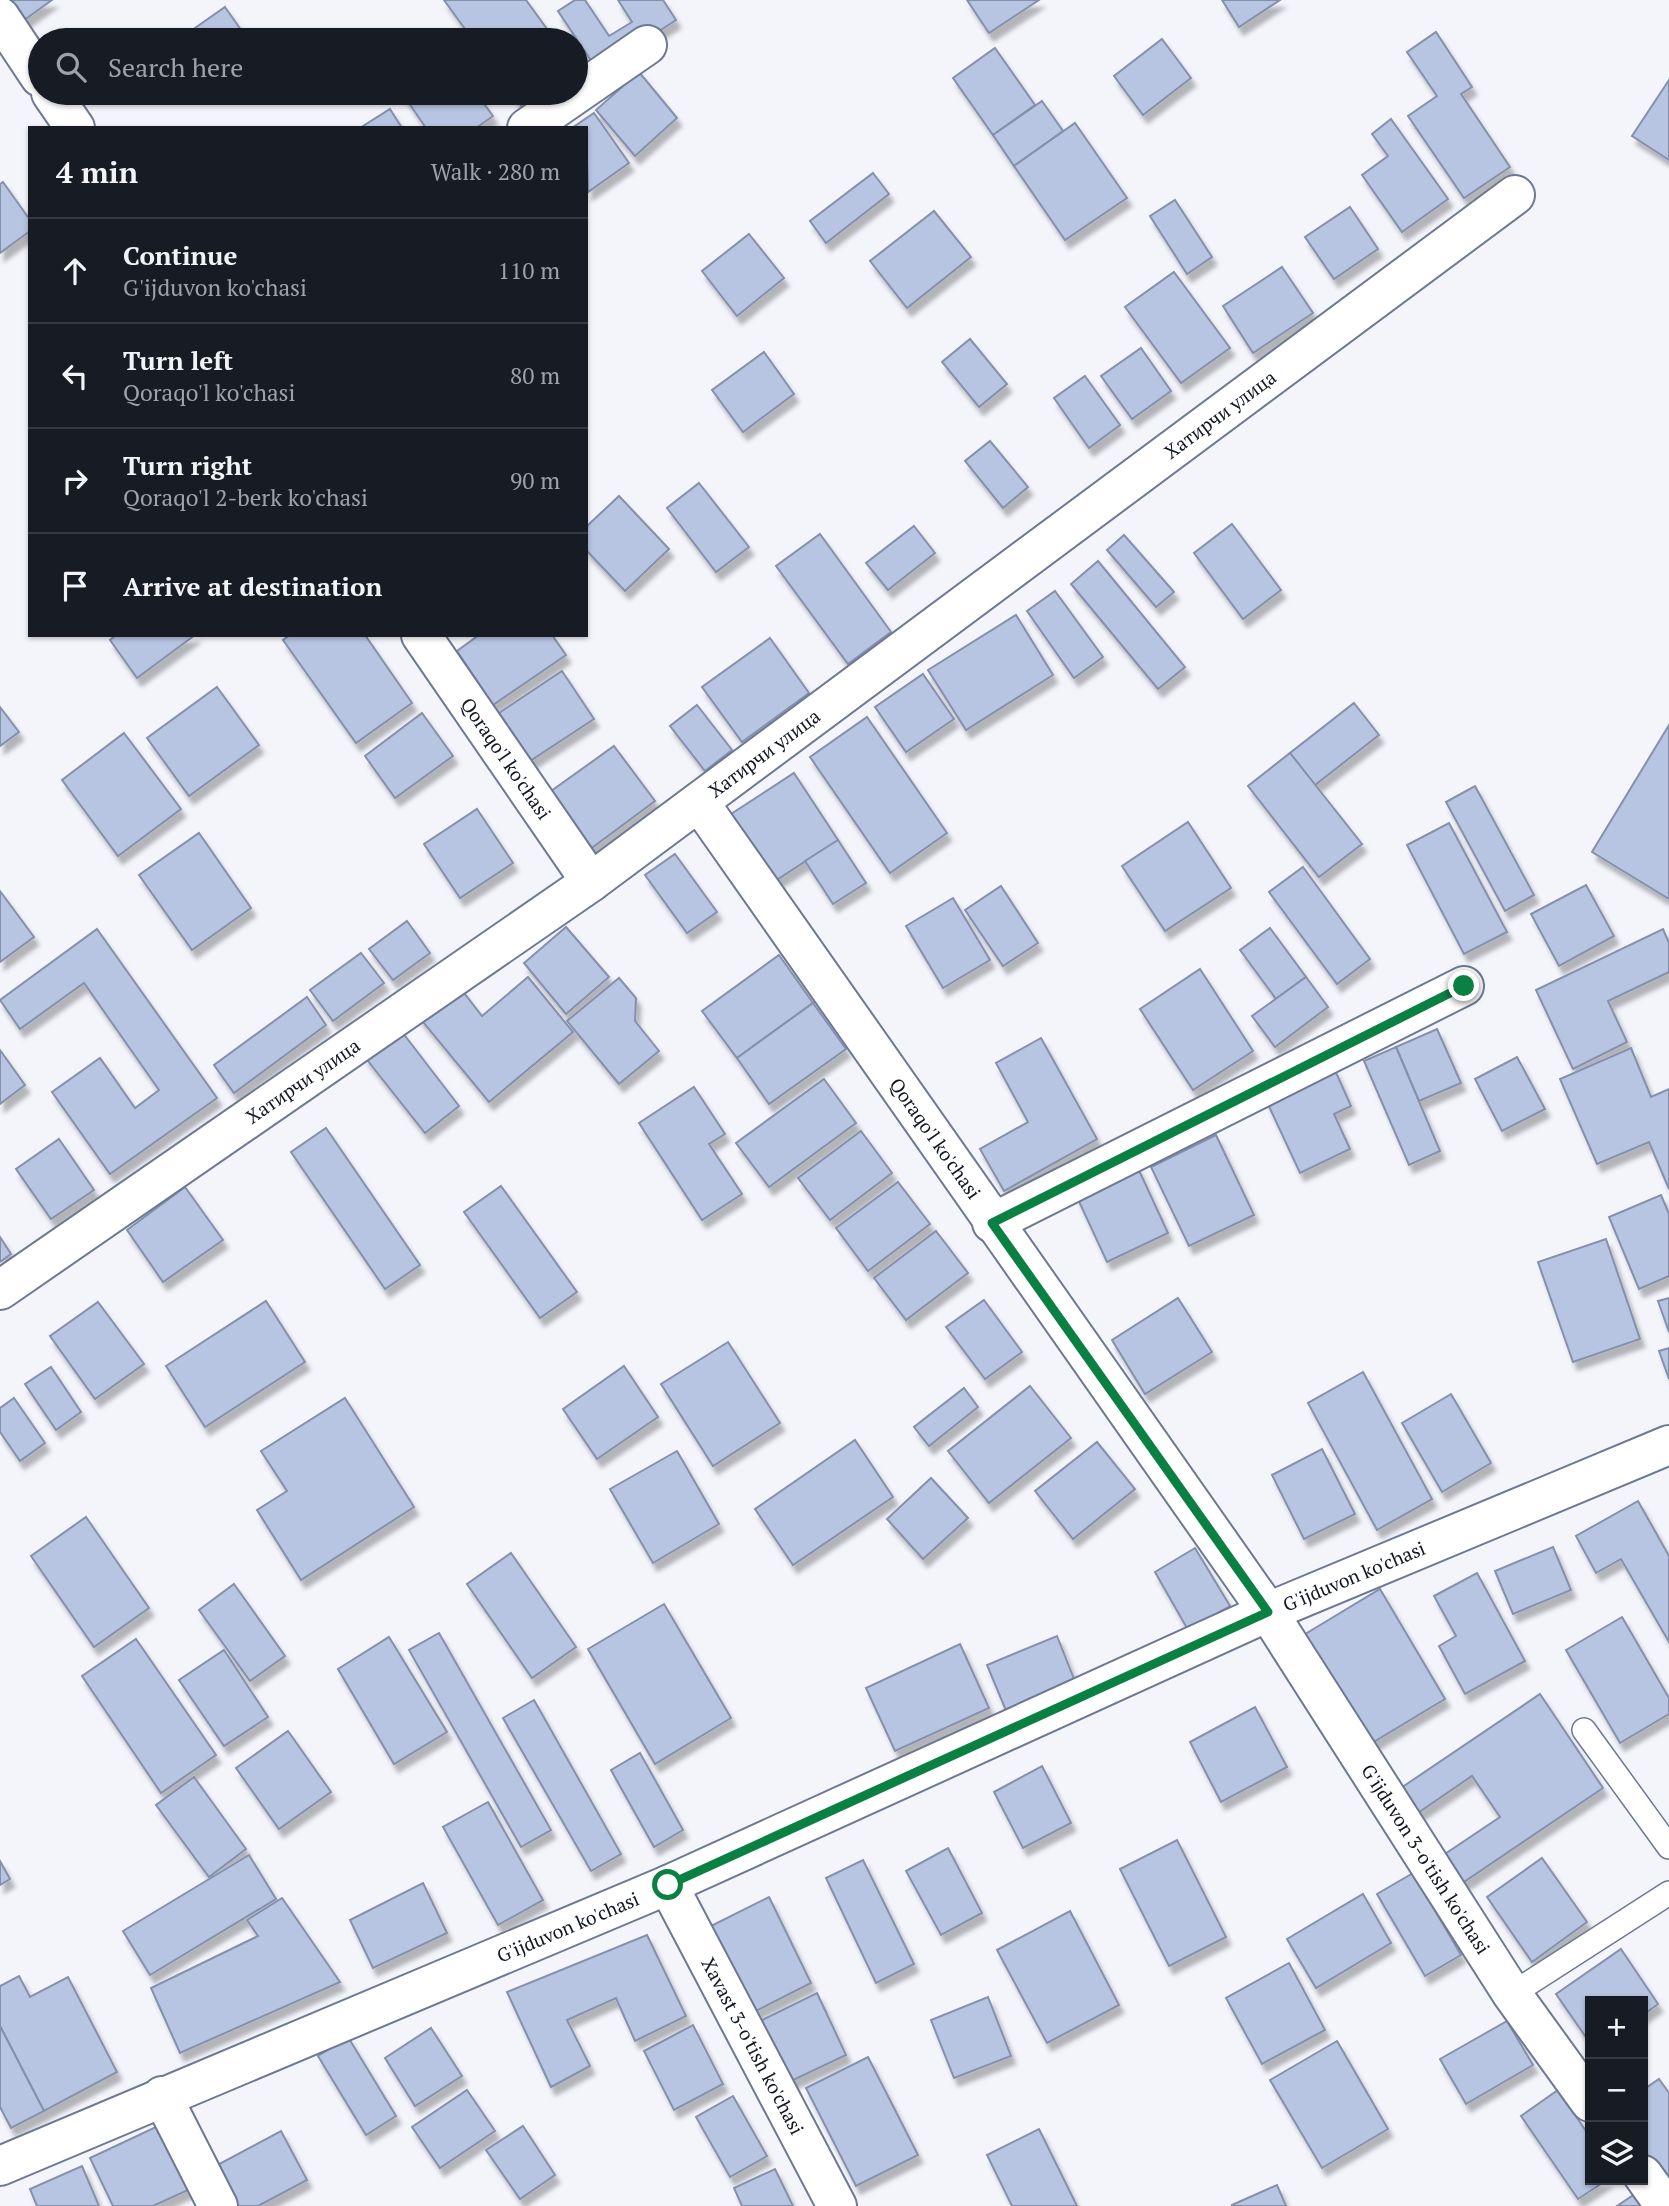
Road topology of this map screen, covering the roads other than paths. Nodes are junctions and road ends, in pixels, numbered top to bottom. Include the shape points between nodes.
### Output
1 (0, 17) edge
2 (647, 46) dead end
3 (28, 59) edge
4 (588, 86) edge
5 (59, 105) edge
6 (561, 105) edge
7 (74, 126) edge
8 (530, 126) edge
9 (1515, 195) dead end
10 (422, 637) edge
11 (699, 803) junction
12 (591, 882) junction
13 (1464, 986) dead end
14 (992, 1223) junction
15 (0, 1290) edge
16 (1669, 1445) edge
17 (1268, 1612) junction
18 (1584, 1730) dead end
19 (1669, 1847) edge
20 (668, 1885) junction
21 (1669, 1893) edge
22 (1512, 1994) junction
23 (162, 2095) junction
24 (1585, 2095) edge
25 (0, 2166) edge
26 (1648, 2182) edge
27 (218, 2206) edge
28 (837, 2206) edge
29 (1665, 2206) edge

1 - 3 street
2 - 4 street
5 - 7 street
6 - 8 street
9 - 11 street, Хатирчи улица
10 - 12 street, Qoraqo'l ko'chasi
11 - 12 street, Хатирчи улица
11 - 14 street, Qoraqo'l ko'chasi
12 - 15 street, Хатирчи улица
13 - 14 street
14 - 17 street, Qoraqo'l ko'chasi
16 - 17 street, G'ijduvon ko'chasi
17 - 20 street, G'ijduvon ko'chasi
17 - 22 street, G'ijduvon 3-o'tish ko'chasi
18 - 19 lane
20 - 23 street, G'ijduvon ko'chasi
20 - 28 street, Xavast 3-o'tish ko'chasi
21 - 22 lane
22 - 24 street, G'ijduvon 3-o'tish ko'chasi
23 - 25 street, G'ijduvon ko'chasi
23 - 27 street
26 - 29 street

